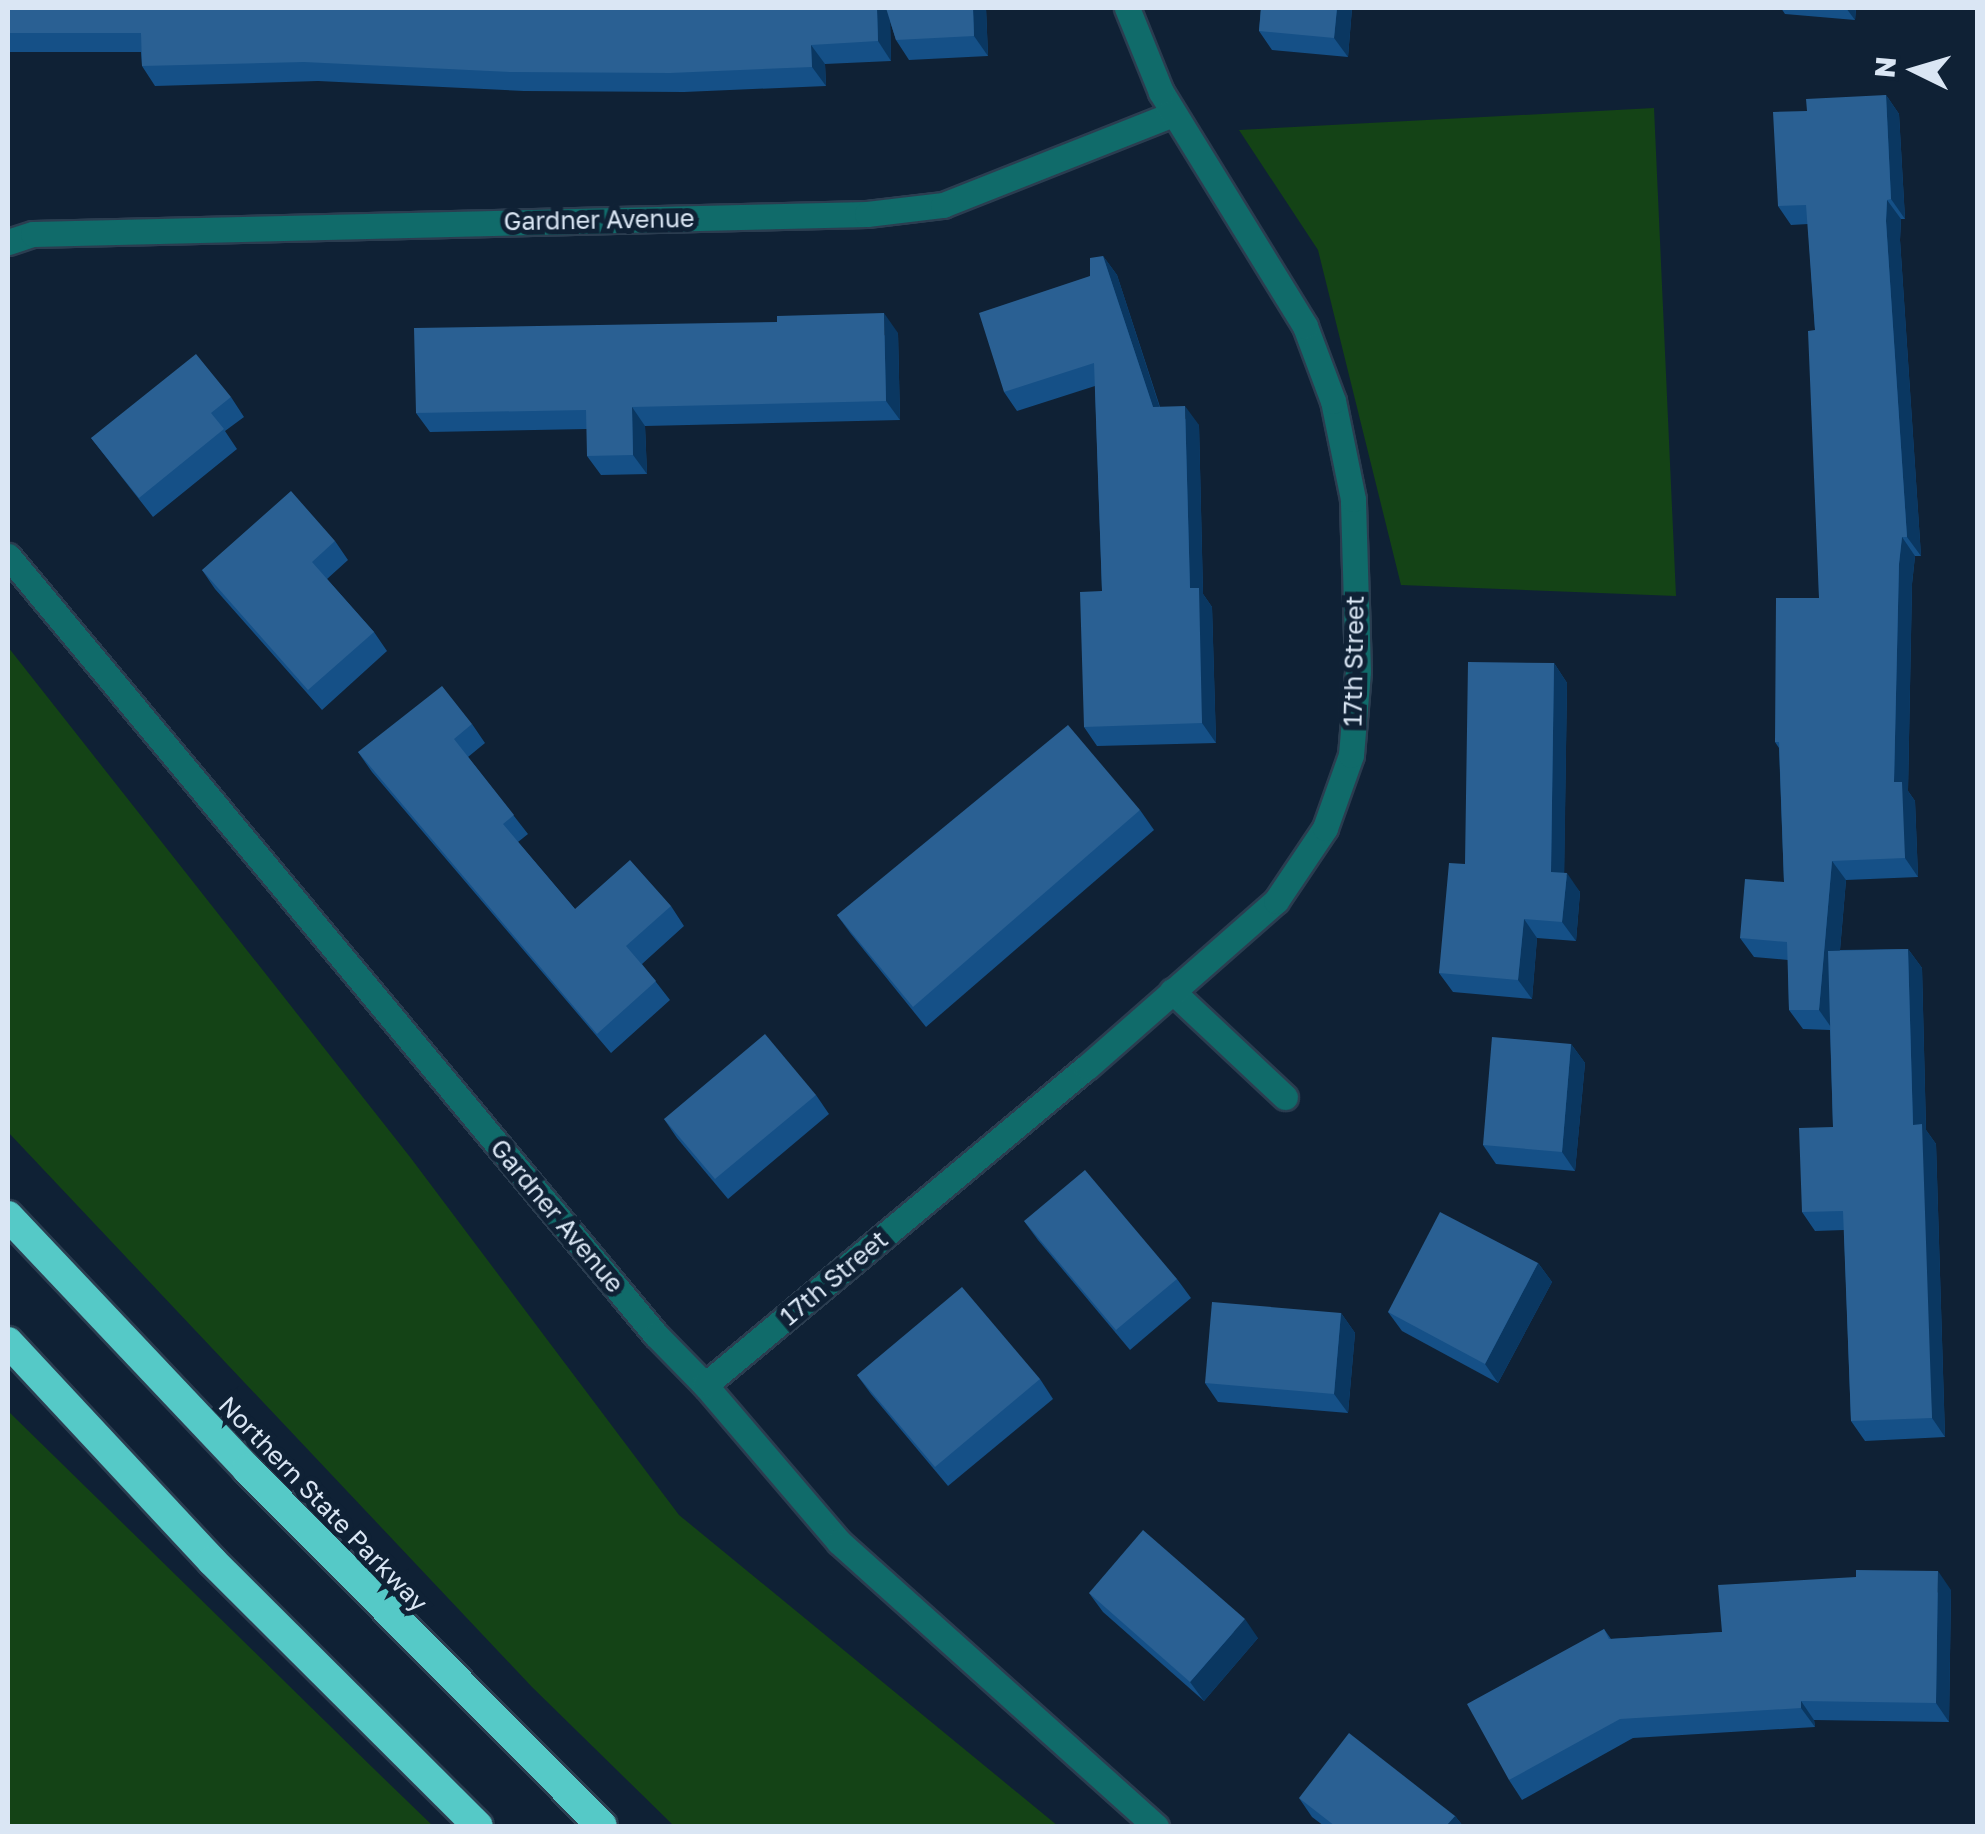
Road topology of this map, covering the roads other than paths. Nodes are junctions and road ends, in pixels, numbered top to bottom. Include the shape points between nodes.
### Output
1 (1127, 8) edge
2 (1174, 114) junction
3 (8, 242) edge
4 (8, 556) edge
5 (1172, 991) junction
6 (1285, 1097) dead end
7 (8, 1216) edge
8 (8, 1342) edge
9 (705, 1385) junction
10 (478, 1826) edge
11 (602, 1826) edge
12 (1156, 1826) edge

1 - 2 street, 17th Street
2 - 3 street, Gardner Avenue via 943,205 867,214 34,234
2 - 5 street, 17th Street via 1305,326 1333,401 1353,499 1358,671 1351,755 1325,828 1276,901
4 - 9 street, Gardner Avenue via 656,1335
5 - 6 street
5 - 9 street, 17th Street
7 - 11 highway, Northern State Parkway
8 - 10 highway via 212,1561
9 - 12 street, Gardner Avenue via 840,1542

